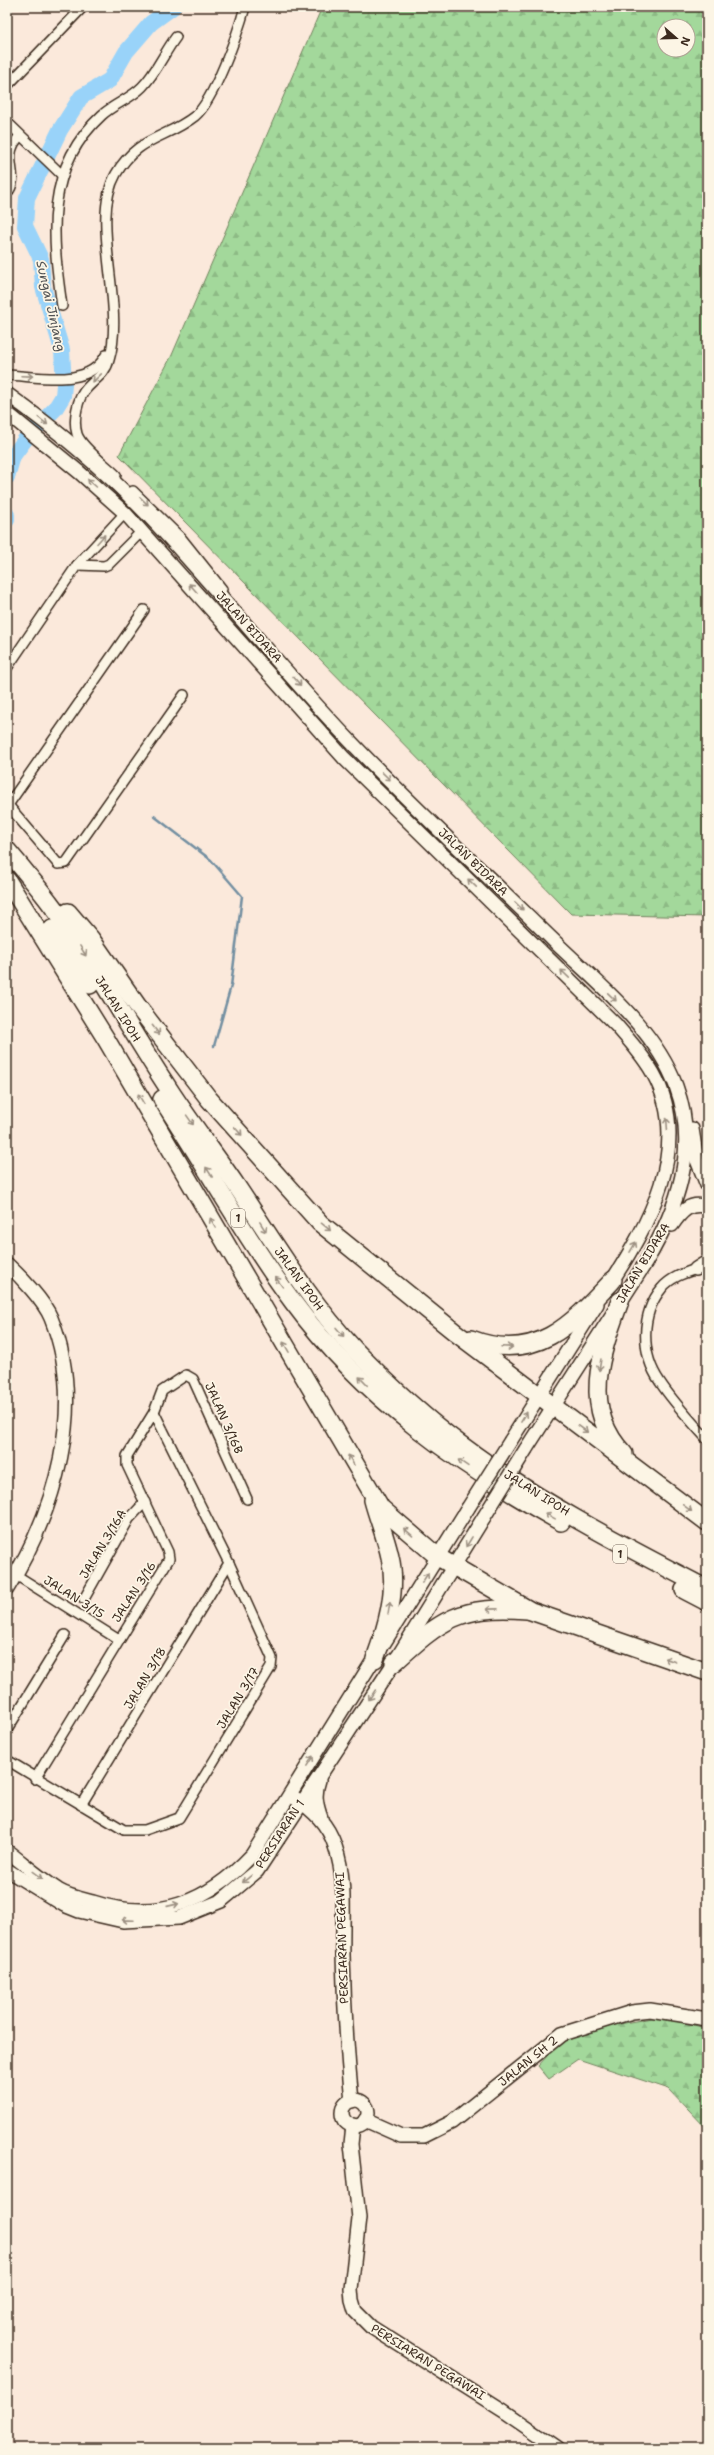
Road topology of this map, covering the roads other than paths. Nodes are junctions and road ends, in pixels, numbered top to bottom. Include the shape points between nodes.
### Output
1 (83, 7) edge
2 (245, 7) edge
3 (176, 37) dead end
4 (7, 86) edge
5 (7, 122) edge
6 (20, 135) junction
7 (60, 173) junction
8 (7, 193) edge
9 (62, 306) dead end
10 (112, 343) junction
11 (7, 375) edge
12 (7, 394) edge
13 (7, 413) edge
14 (73, 445) junction
15 (125, 513) junction
16 (141, 532) junction
17 (77, 565) junction
18 (144, 610) dead end
19 (246, 623) junction
20 (7, 668) edge
21 (184, 695) dead end
22 (7, 804) edge
23 (7, 850) edge
24 (7, 870) edge
25 (27, 874) junction
26 (7, 880) edge
27 (631, 1016) junction
28 (707, 1185) edge
29 (707, 1207) edge
30 (646, 1262) junction
31 (7, 1264) edge
32 (703, 1265) edge
33 (613, 1280) junction
34 (620, 1301) junction
35 (456, 1333) junction
36 (538, 1394) junction
37 (552, 1406) junction
38 (154, 1412) junction
39 (707, 1439) edge
40 (665, 1492) junction
41 (371, 1494) junction
42 (247, 1499) dead end
43 (145, 1502) junction
44 (468, 1508) joint
45 (484, 1516) joint
46 (707, 1522) edge
47 (438, 1557) junction
48 (229, 1563) junction
49 (454, 1567) junction
50 (16, 1575) junction
51 (707, 1588) edge
52 (7, 1589) edge
53 (84, 1599) dead end
54 (707, 1602) edge
55 (531, 1611) junction
56 (65, 1635) dead end
57 (119, 1640) junction
58 (375, 1659) junction
59 (394, 1663) junction
60 (707, 1672) edge
61 (7, 1730) edge
62 (7, 1760) edge
63 (322, 1771) junction
64 (35, 1779) junction
65 (289, 1794) junction
66 (301, 1802) junction
67 (81, 1805) junction
68 (321, 1818) junction
69 (7, 1851) edge
70 (7, 1870) edge
71 (707, 2019) edge
72 (352, 2101) junction
73 (365, 2120) junction
74 (353, 2126) junction
75 (558, 2448) edge

1 - 4 street
2 - 10 street via 205,105 181,125 151,138 140,146 116,175 108,196 106,220 114,325
3 - 7 street via 142,87 117,103 85,134
5 - 6 street
6 - 7 street
6 - 8 street via 12,147 13,182
7 - 9 street via 54,242
11 -> 10 street via 76,377 88,374 102,364
10 -> 19 street via 105,371 80,398 77,425 81,441 182,539 208,569
12 -> 14 main road, JALAN BIDARA
15 -> 13 main road, JALAN BIDARA
14 - 16 main road via 142,518 145,528
14 - 19 main road, JALAN BIDARA via 161,529
15 - 16 main road, JALAN BIDARA
17 -> 15 street
16 - 17 street via 109,564
33 -> 16 main road, JALAN BIDARA via 651,1214 665,1175 668,1129 666,1110 661,1090 645,1060 616,1025 344,758
17 - 20 street
18 - 22 street
19 -> 27 main road, JALAN BIDARA via 351,742
21 - 22 street via 66,864 58,864
23 - 25 highway, JALAN IPOH / 1
54 -> 24 highway, JALAN IPOH / 1 via 492,1483 445,1451 365,1384 294,1303 262,1258 90,985 48,923
25 -> 35 highway via 70,914 91,939 139,1008 209,1099 320,1223
25 -> 51 highway, JALAN IPOH / 1 via 78,944 166,1085 236,1184 284,1261 311,1299 354,1348 414,1408 461,1445 614,1539
41 -> 26 highway via 106,1039
27 - 28 main road via 660,1045 679,1077 687,1104 697,1160
27 - 30 main road, JALAN BIDARA via 669,1070 683,1109 686,1131 683,1175 677,1199 660,1239
29 - 30 main road via 696,1204 684,1209
30 - 34 main road, JALAN BIDARA
31 - 50 main road via 21,1278 50,1317 63,1356 65,1404 60,1465 43,1522
32 - 39 street via 670,1280 656,1297 645,1322 647,1346 654,1370 666,1390
35 -> 33 highway via 498,1346 520,1346 538,1342 567,1327
33 - 36 main road, JALAN BIDARA
34 - 37 main road, JALAN BIDARA
34 -> 40 highway via 600,1359 598,1396 602,1418 618,1447
35 - 36 highway
36 - 37 highway
44 -> 36 main road, JALAN BIDARA, bridge
37 -> 40 highway
37 - 45 main road, JALAN BIDARA, bridge
38 - 42 street, JALAN 3/16B via 162,1391 190,1375
38 - 43 street, JALAN 3/16 via 127,1456 127,1465
38 - 48 street, JALAN 3/17
40 -> 46 highway
47 -> 41 highway via 381,1508
58 -> 41 highway via 385,1631 392,1577 390,1557
43 - 53 street, JALAN 3/16A via 129,1519
43 - 57 street, JALAN 3/16 via 169,1559
44 - 47 main road, PERSIARAN 1
45 -> 49 main road, PERSIARAN 1
47 - 49 highway
58 -> 47 main road, PERSIARAN 1
48 - 67 street, JALAN 3/18
48 - 67 street, JALAN 3/17 via 272,1658 271,1666 179,1818 145,1830 124,1830
49 - 55 highway
49 - 59 main road, PERSIARAN 1
50 - 52 main road
50 - 57 street, JALAN 3/15
55 -> 59 highway via 482,1609 455,1616 420,1639
60 -> 55 highway
56 - 61 street
57 - 64 street, JALAN 3/16
65 -> 58 main road, PERSIARAN 1
59 -> 63 main road, PERSIARAN 1
62 - 64 street, JALAN 3/17
63 - 66 main road, PERSIARAN 1
63 - 68 main road via 315,1791
64 - 67 street, JALAN 3/17
65 - 66 main road, PERSIARAN PEGAWAI
69 -> 65 main road, PERSIARAN 1 via 59,1890 80,1898 127,1910 151,1910 177,1905 211,1891 233,1875 252,1855
66 - 68 main road, PERSIARAN PEGAWAI
66 -> 70 main road, PERSIARAN 1 via 257,1871 221,1901 179,1918 123,1921 79,1911 43,1894
68 - 72 main road, PERSIARAN PEGAWAI via 335,1845 340,1867 345,2018
71 - 73 main road, JALAN SH 2 via 650,2010 632,2012 562,2034 452,2122 424,2136 401,2136
72 - 73 main road via 360,2102 366,2108
72 - 74 main road via 345,2105 342,2113 345,2121
73 - 74 main road
74 - 75 main road, PERSIARAN PEGAWAI via 351,2144 359,2207 351,2289 355,2311 371,2327

